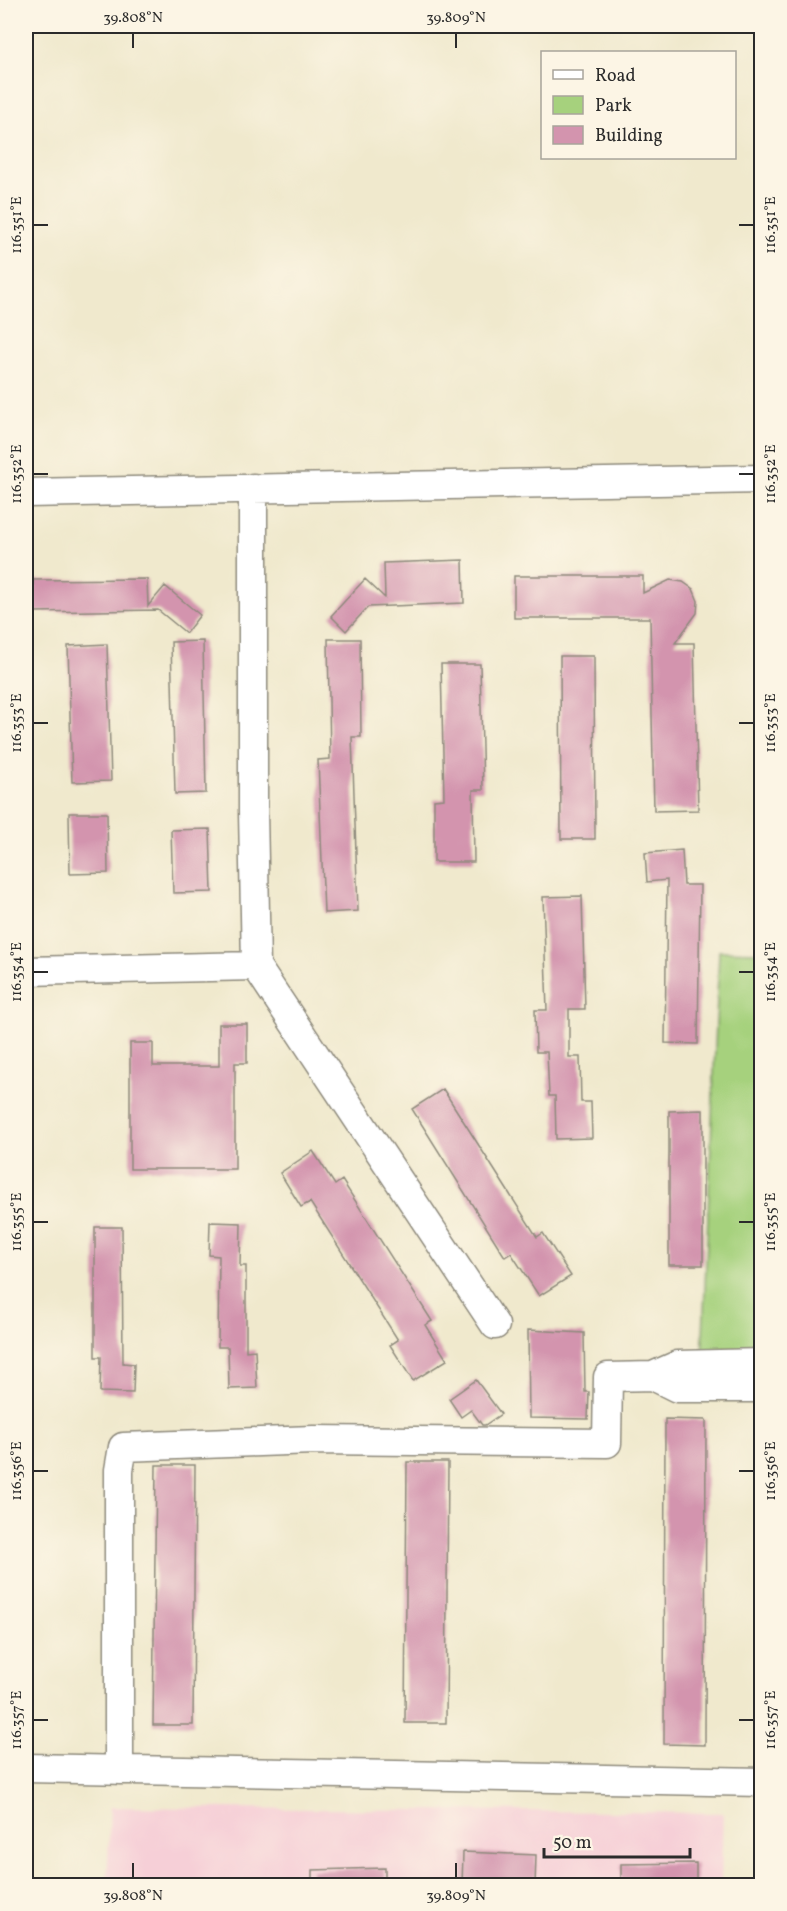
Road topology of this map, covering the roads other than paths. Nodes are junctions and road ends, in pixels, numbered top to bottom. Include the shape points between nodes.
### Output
1 (762, 479) edge
2 (253, 488) junction
3 (26, 493) edge
4 (256, 966) junction
5 (26, 971) edge
6 (495, 1325) dead end
7 (762, 1363) edge
8 (653, 1376) junction
9 (762, 1388) edge
10 (26, 1768) edge
11 (119, 1770) junction
12 (762, 1782) edge

1 - 2 street
2 - 3 street
2 - 4 street
4 - 5 street
4 - 6 street
7 - 8 street via 678,1365
8 - 9 street via 677,1388
8 - 11 street via 608,1377 607,1443 313,1440 123,1447 119,1482
10 - 11 street
11 - 12 street

